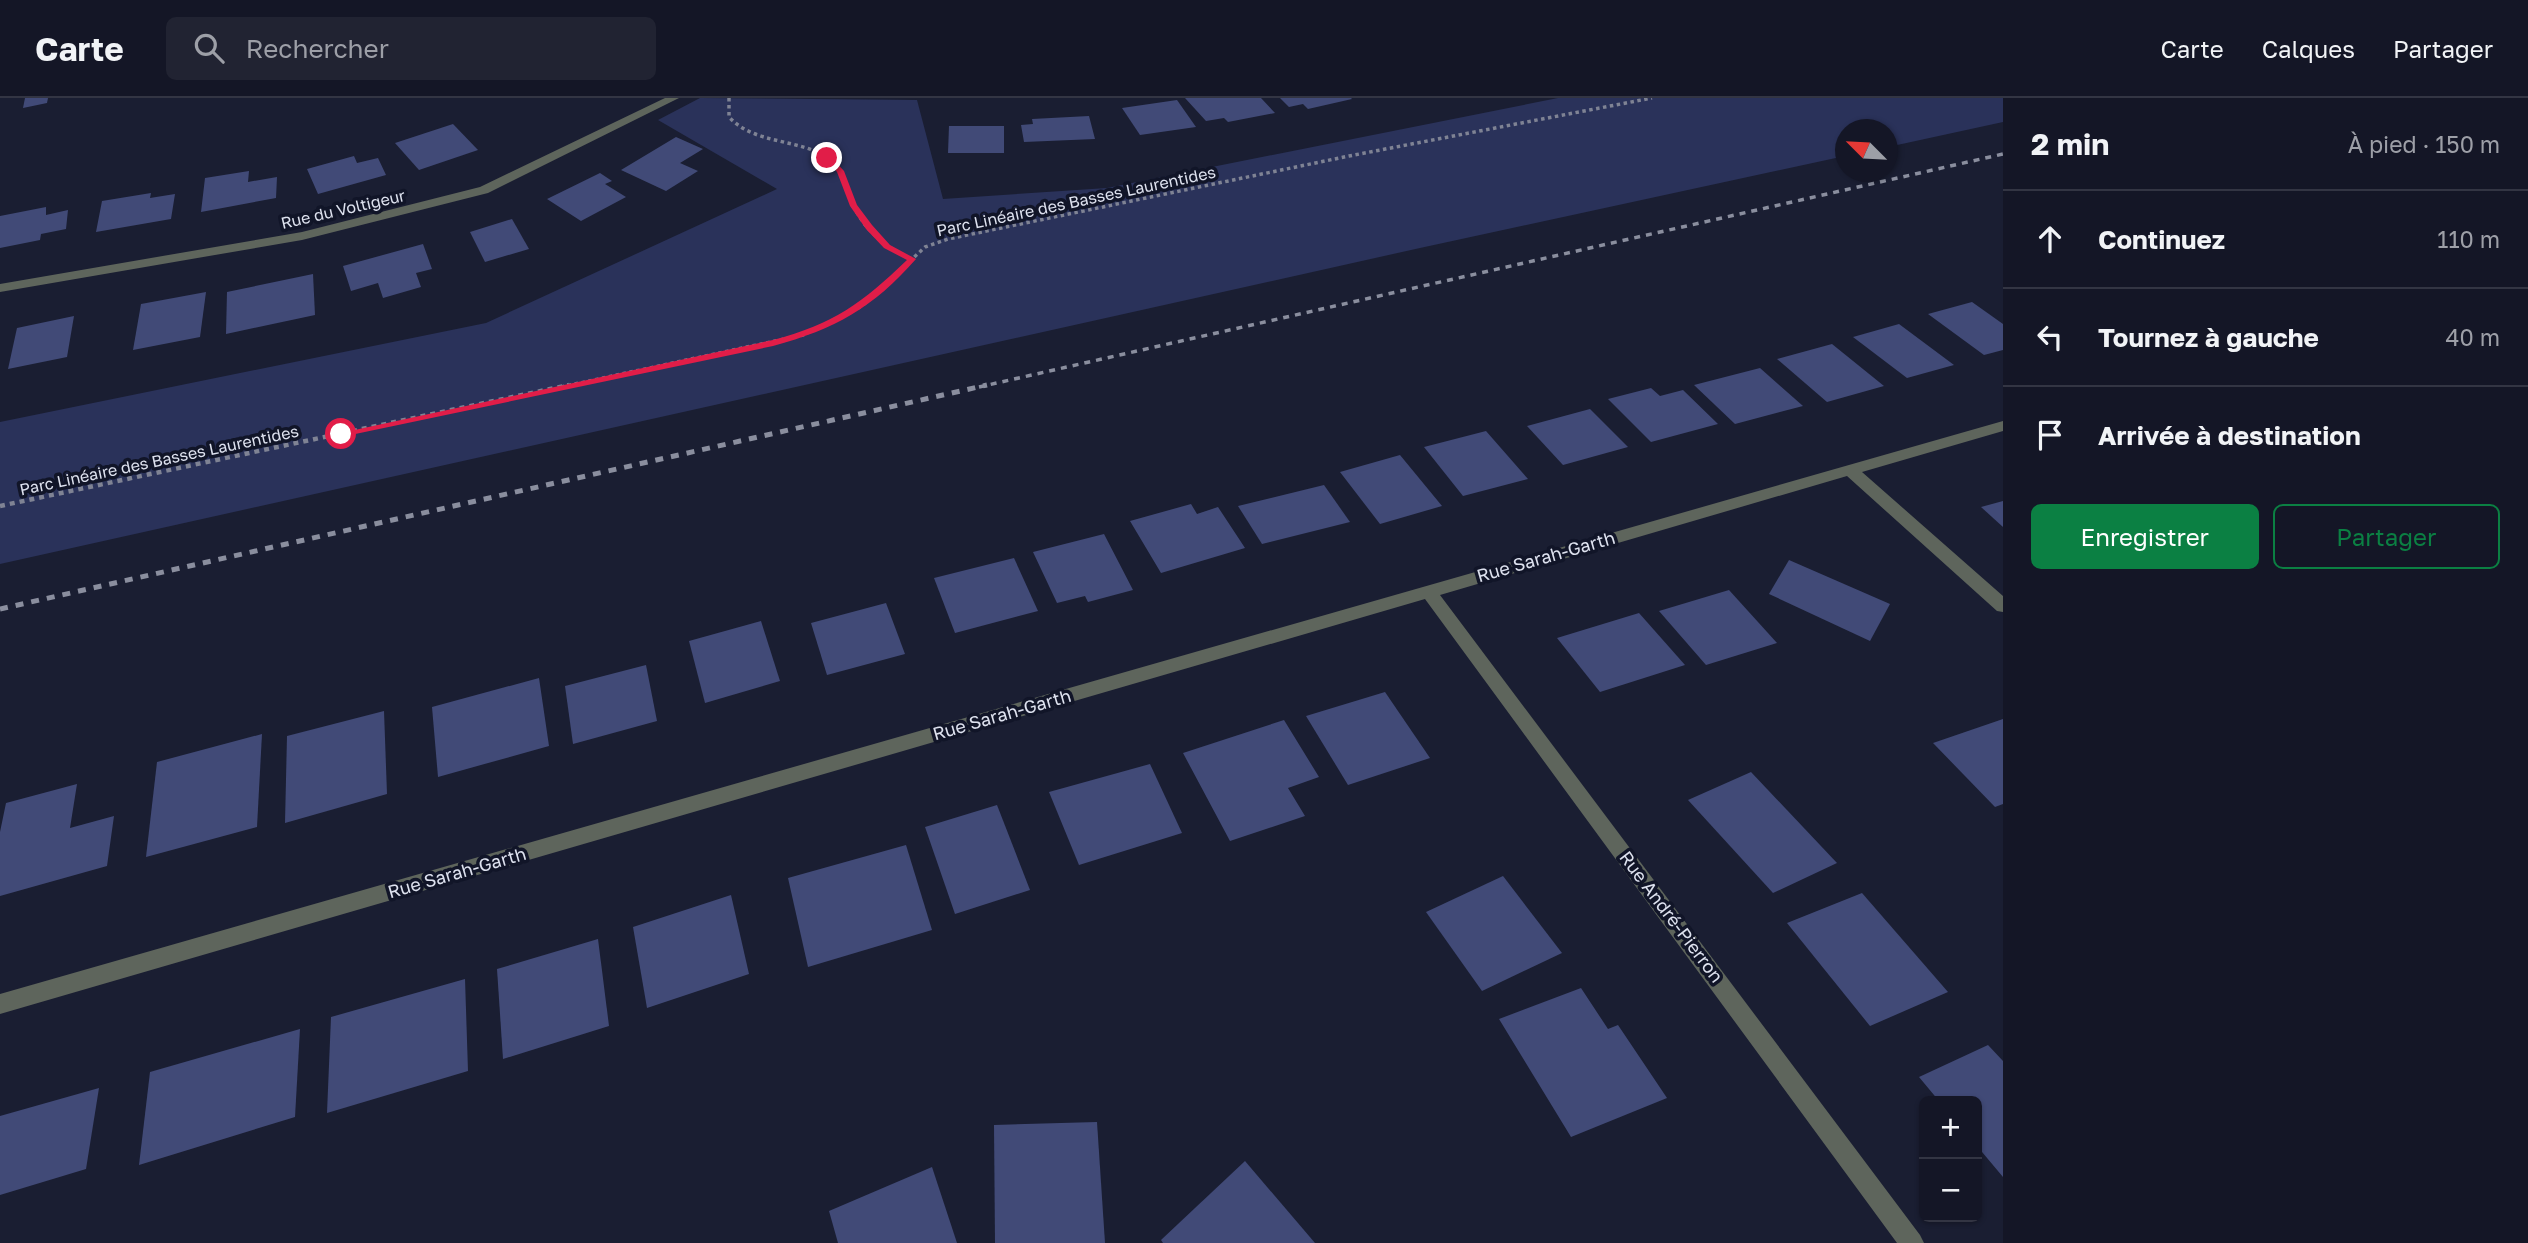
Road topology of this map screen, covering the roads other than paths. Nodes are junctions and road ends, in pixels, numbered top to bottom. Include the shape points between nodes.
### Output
1 (674, 98) edge
2 (0, 288) edge
3 (2003, 426) edge
4 (1851, 471) junction
5 (1428, 591) junction
6 (2003, 606) edge
7 (0, 1003) edge
8 (1912, 1243) edge

1 - 2 street, Rue du Voltigeur via 484,190 302,236
3 - 4 street, Rue Sarah-Garth
4 - 5 street, Rue Sarah-Garth
4 - 6 street
5 - 7 street, Rue Sarah-Garth
5 - 8 street, Rue André-Pierron

